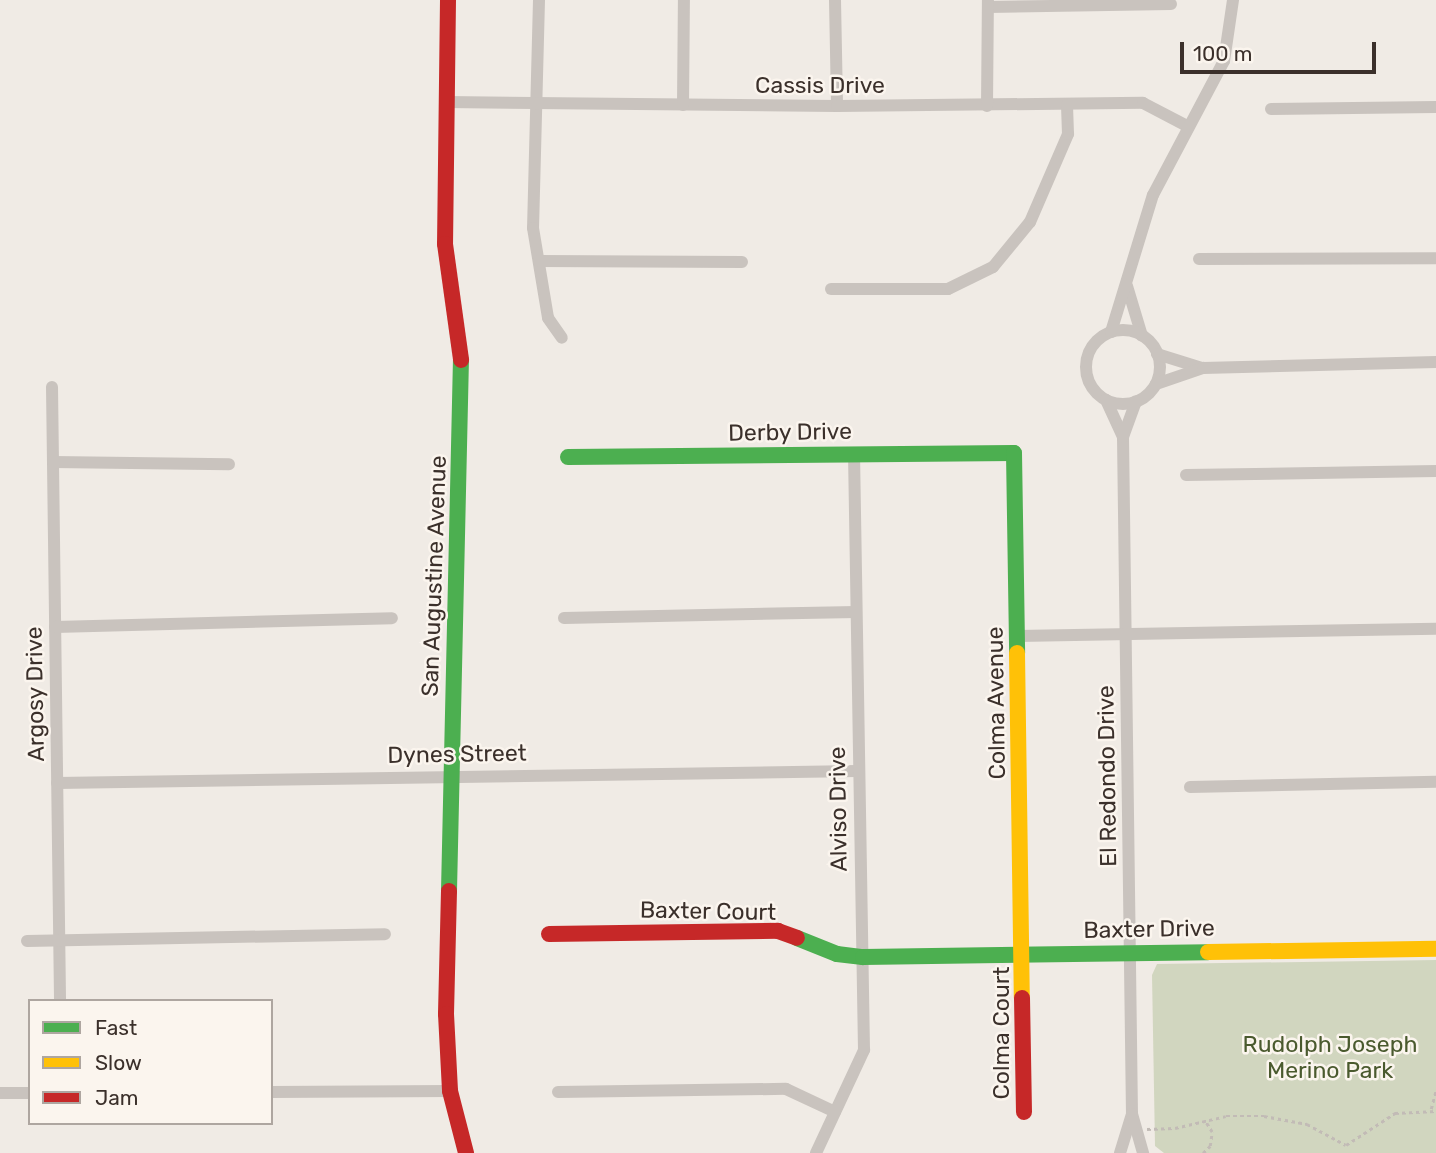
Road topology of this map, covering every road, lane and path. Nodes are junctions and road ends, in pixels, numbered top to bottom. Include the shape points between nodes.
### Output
1 (448, 0) edge
2 (538, 0) edge
3 (684, 0) edge
4 (835, 0) edge
5 (1233, 0) edge
6 (988, 4) edge
7 (1171, 4) dead end
8 (446, 102) junction
9 (536, 104) junction
10 (683, 105) junction
11 (837, 106) junction
12 (987, 106) junction
13 (1067, 106) junction
14 (1436, 107) edge
15 (1271, 109) dead end
16 (1187, 126) junction
17 (1436, 258) edge
18 (1199, 259) dead end
19 (539, 261) junction
20 (742, 262) dead end
21 (1127, 286) junction
22 (831, 289) dead end
23 (1111, 332) junction
24 (1142, 336) junction
25 (562, 338) dead end
26 (1157, 354) junction
27 (1436, 362) edge
28 (1203, 368) junction
29 (1156, 384) junction
30 (52, 387) dead end
31 (1106, 400) junction
32 (1136, 401) junction
33 (1123, 437) junction
34 (1014, 453) joint
35 (854, 454) junction
36 (568, 457) dead end
37 (53, 462) junction
38 (229, 464) dead end
39 (1436, 471) edge
40 (1186, 475) dead end
41 (856, 612) junction
42 (392, 618) dead end
43 (564, 618) dead end
44 (55, 627) junction
45 (1436, 629) edge
46 (1126, 634) junction
47 (1018, 636) junction
48 (857, 771) junction
49 (451, 774) junction
50 (1436, 782) edge
51 (57, 783) junction
52 (1190, 787) dead end
53 (385, 934) dead end
54 (549, 934) dead end
55 (59, 940) junction
56 (27, 941) dead end
57 (1436, 949) edge
58 (1131, 951) junction
59 (1024, 953) junction
60 (863, 957) junction
61 (60, 999) edge
62 (1436, 1090) edge
63 (450, 1091) junction
64 (273, 1092) edge
65 (558, 1092) dead end
66 (0, 1093) edge
67 (28, 1093) edge
68 (1431, 1110) junction
69 (1436, 1111) edge
70 (835, 1112) junction
71 (1024, 1112) dead end
72 (1132, 1114) junction
73 (1205, 1121) junction
74 (1138, 1130) junction
75 (466, 1153) edge
76 (816, 1153) edge
77 (1121, 1153) edge
78 (1143, 1153) edge
79 (1203, 1153) edge

1 - 8 street, San Augustine Avenue
2 - 9 street
3 - 10 street
4 - 11 street
5 - 16 street via 1224,61
6 - 7 street
6 - 12 street
8 - 9 street, Cassis Drive
8 - 49 street, San Augustine Avenue via 444,244 461,344 462,384
9 - 10 street, Cassis Drive
9 - 19 street via 533,228
10 - 11 street, Cassis Drive
11 - 12 street, Cassis Drive
12 - 13 street, Cassis Drive
13 - 16 street, Cassis Drive via 1143,103
13 - 22 street via 1068,134 1030,222 993,267 948,289
14 - 15 street
16 - 21 street via 1153,195
17 - 18 street
19 - 20 street
19 - 25 street via 548,318
21 - 23 street
21 - 24 street
23 - 24 street
23 - 31 street via 1092,348 1086,371 1089,383
24 - 26 street
26 - 28 street
26 - 29 street
27 - 28 street
28 - 29 street
29 - 32 street
30 - 37 street, Argosy Drive
31 - 32 street
31 - 33 street, El Redondo Drive
32 - 33 street, El Redondo Drive
33 - 46 street, El Redondo Drive
34 - 35 street, Derby Drive
34 - 47 street, Colma Avenue
35 - 36 street, Derby Drive
35 - 41 street, Alviso Drive
37 - 38 street
37 - 44 street, Argosy Drive
39 - 40 street
41 - 43 street
41 - 48 street, Alviso Drive
42 - 44 street
44 - 51 street, Argosy Drive
45 - 46 street
46 - 47 street
46 - 58 street, El Redondo Drive
47 - 59 street, Colma Avenue
48 - 49 street, Dynes Street
48 - 60 street, Alviso Drive
49 - 51 street, Dynes Street
49 - 63 street, San Augustine Avenue via 446,1014
50 - 52 street
51 - 55 street, Argosy Drive
53 - 55 street
54 - 60 street, Baxter Court via 778,931 837,954
55 - 56 street
55 - 61 street, Argosy Drive
57 - 58 street, Baxter Drive
58 - 59 street, Baxter Drive
58 - 72 street, El Redondo Drive
59 - 60 street, Baxter Drive
59 - 71 street, Colma Court
60 - 70 street, Alviso Drive via 864,1050
62 - 68 path
63 - 64 street
63 - 75 street, San Augustine Avenue
65 - 70 street via 786,1089
66 - 67 street
68 - 69 path
68 - 73 path via 1395,1113 1346,1145 1307,1124 1264,1116
70 - 76 street, Alviso Drive
72 - 74 street, El Redondo Drive
72 - 77 street, El Redondo Drive
73 - 74 path via 1175,1129
73 - 79 path via 1212,1132 1210,1146
74 - 78 street, El Redondo Drive

